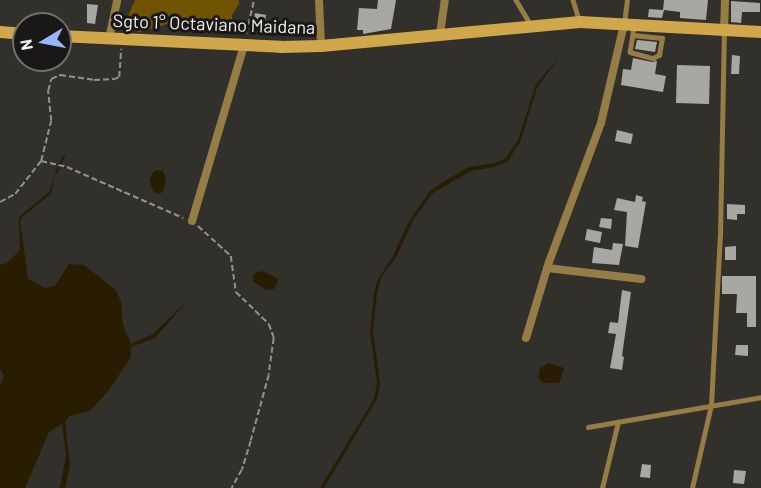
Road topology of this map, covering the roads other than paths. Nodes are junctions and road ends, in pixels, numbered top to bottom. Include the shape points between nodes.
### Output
1 (117, 0) edge
2 (320, 0) edge
3 (445, 0) edge
4 (516, 0) edge
5 (573, 0) edge
6 (627, 0) edge
7 (725, 0) edge
8 (580, 22) junction
9 (531, 25) junction
10 (630, 28) junction
11 (724, 30) junction
12 (761, 32) edge
13 (664, 33) junction
14 (440, 34) junction
15 (72, 37) edge
16 (109, 39) junction
17 (244, 45) junction
18 (321, 46) junction
19 (192, 221) road end
20 (547, 268) junction
21 (641, 279) dead end
22 (526, 338) dead end
23 (761, 397) edge
24 (711, 405) junction
25 (618, 422) junction
26 (588, 427) dead end
27 (602, 488) edge
28 (692, 488) edge

1 - 16 street
2 - 18 street
3 - 14 street
4 - 9 lane
5 - 8 lane
6 - 10 lane
7 - 11 street
8 - 9 main road, Sgto 1° Octaviano Maidana
8 - 10 main road, Sgto 1° Octaviano Maidana
9 - 14 main road, Sgto 1° Octaviano Maidana
10 - 13 main road, Sgto 1° Octaviano Maidana
10 - 13 lane via 630,51 653,58 659,54
10 - 20 street via 601,123
11 - 12 main road, Sgto 1° Octaviano Maidana
11 - 13 main road, Sgto 1° Octaviano Maidana
11 - 24 lane via 720,236
14 - 18 main road, Sgto 1° Octaviano Maidana
15 - 16 main road, Sgto 1° Octaviano Maidana
16 - 17 main road, Sgto 1° Octaviano Maidana
17 - 18 main road, Sgto 1° Octaviano Maidana
17 - 19 street
20 - 21 street
20 - 22 street
23 - 24 lane
24 - 25 lane
24 - 28 lane
25 - 26 lane
25 - 27 lane

